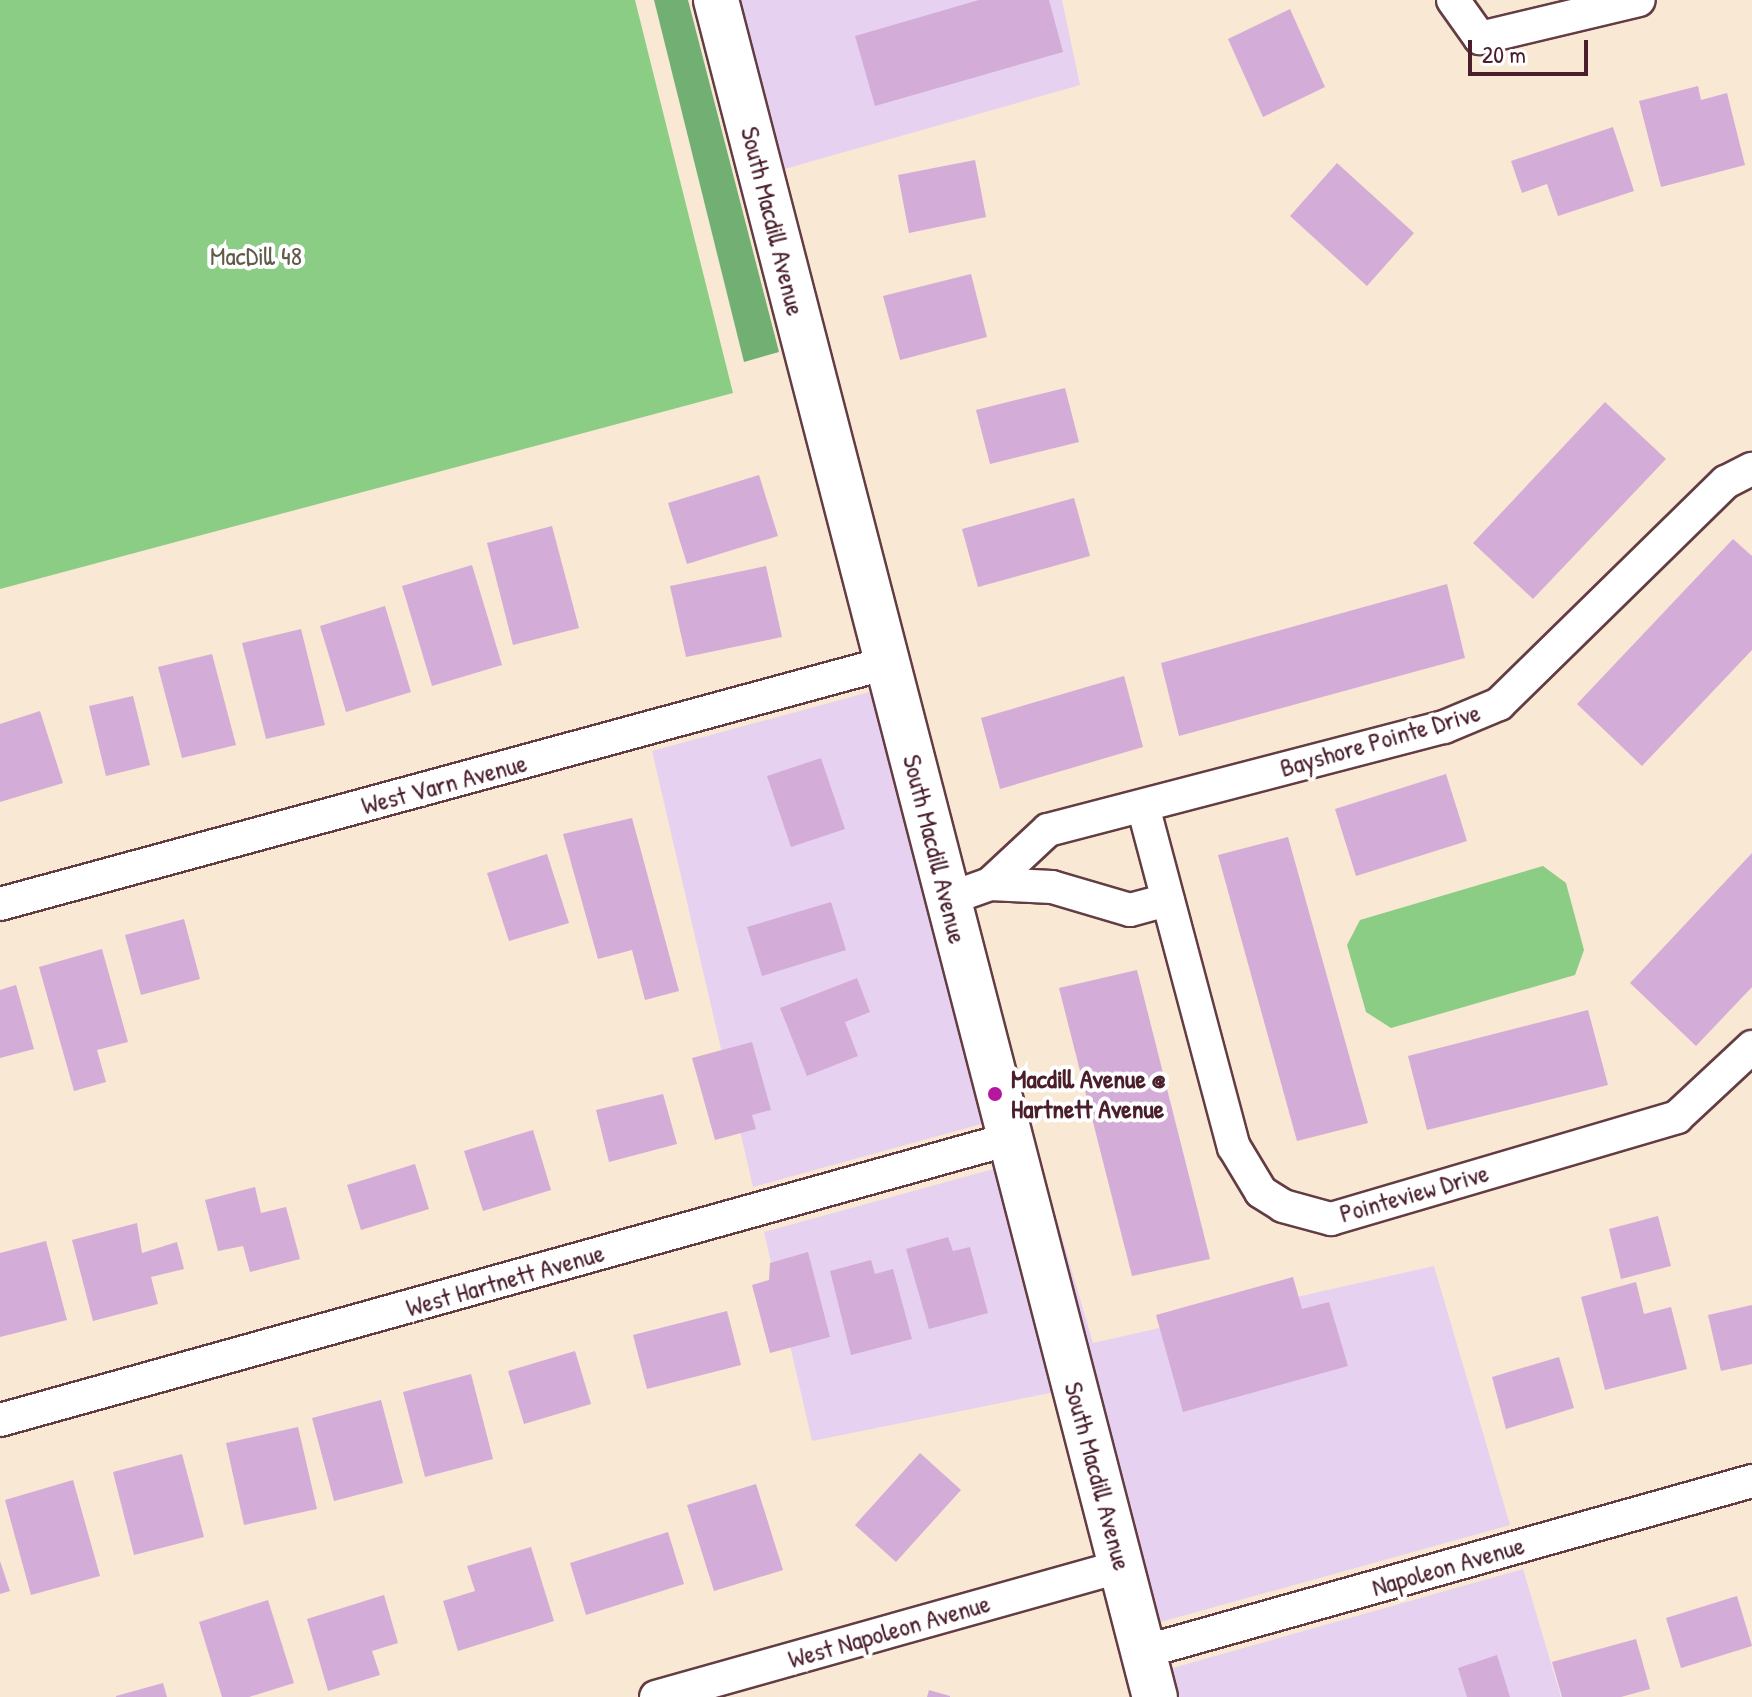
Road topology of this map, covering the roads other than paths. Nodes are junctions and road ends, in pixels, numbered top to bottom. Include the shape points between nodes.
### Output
1 (716, 0) edge
2 (1453, 0) edge
3 (1639, 0) edge
4 (1752, 469) edge
5 (887, 663) junction
6 (1143, 806) junction
7 (990, 884) junction
8 (948, 899) junction
9 (1168, 900) junction
10 (0, 904) edge
11 (1752, 1047) edge
12 (1010, 1139) junction
13 (0, 1420) edge
14 (1752, 1481) edge
15 (1121, 1566) junction
16 (1143, 1652) junction
17 (656, 1697) edge
18 (1155, 1697) edge

1 - 5 street, South Macdill Avenue
2 - 3 street via 1480,38
4 - 6 street, Bayshore Pointe Drive via 1726,482 1499,704 1444,727
5 - 8 street, South Macdill Avenue
5 - 10 street, West Varn Avenue
6 - 7 street, Bayshore Pointe Drive via 1048,830
6 - 9 street, Pointeview Drive
7 - 8 street, Bayshore Pointe Drive
7 - 9 street, Bayshore Pointe Drive via 1052,887 1130,910
8 - 12 street, South Macdill Avenue
9 - 11 street, Pointeview Drive via 1234,1147 1261,1192 1283,1206 1331,1219 1677,1117
12 - 13 street, West Hartnett Avenue
12 - 15 street, South Macdill Avenue
14 - 16 street, Napoleon Avenue
15 - 16 street, South Macdill Avenue
15 - 17 street, West Napoleon Avenue
16 - 18 street, South Macdill Avenue

